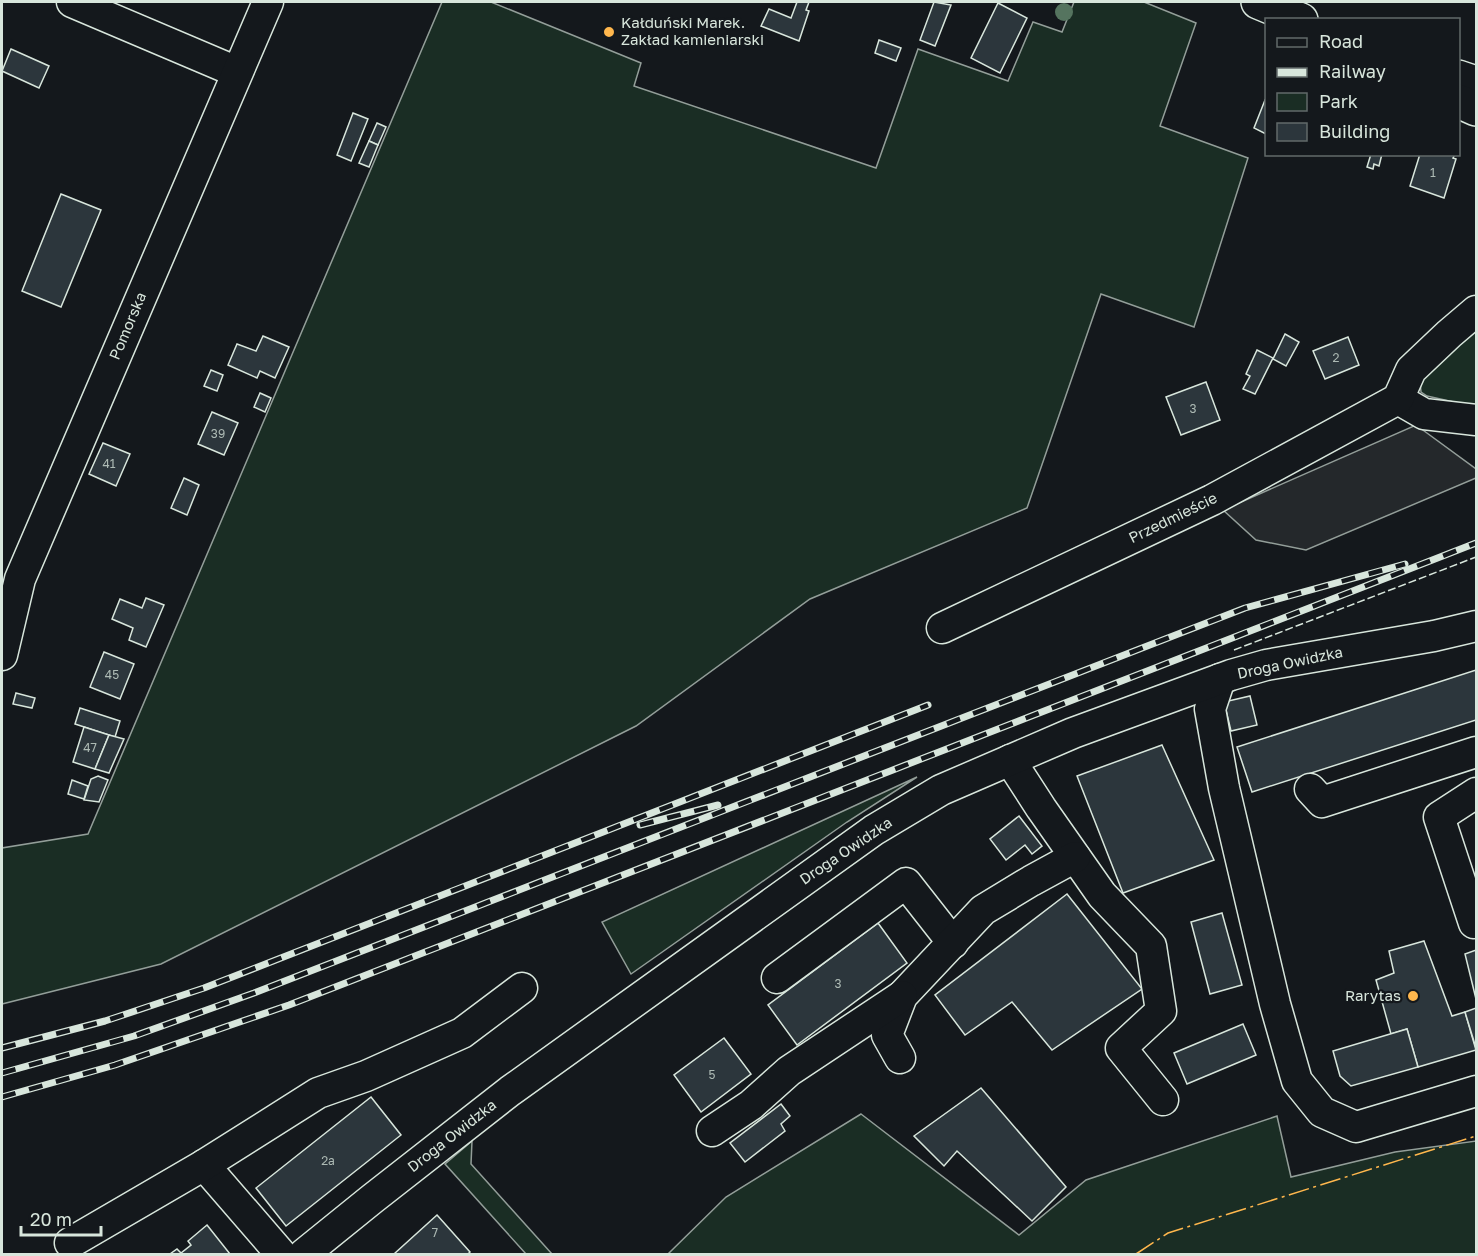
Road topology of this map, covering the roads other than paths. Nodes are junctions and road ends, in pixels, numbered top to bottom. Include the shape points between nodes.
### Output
1 (72, 2) edge
2 (268, 2) edge
3 (1258, 2) edge
4 (128, 12) edge
5 (1296, 18) edge
6 (237, 72) junction
7 (1460, 78) edge
8 (1476, 83) edge
9 (1460, 102) edge
10 (1476, 109) edge
11 (1476, 312) edge
12 (1398, 399) junction
13 (1476, 420) edge
14 (11, 576) edge
15 (1476, 626) edge
16 (942, 628) dead end
17 (2, 655) edge
18 (1220, 679) junction
19 (1476, 752) edge
20 (1010, 760) junction
21 (1310, 789) dead end
22 (1476, 793) edge
23 (1075, 857) junction
24 (1474, 923) dead end
25 (953, 943) junction
26 (777, 978) dead end
27 (522, 988) dead end
28 (902, 996) junction
29 (900, 1058) dead end
30 (1476, 1091) edge
31 (1163, 1100) dead end
32 (712, 1131) dead end
33 (204, 1165) junction
34 (70, 1243) dead end
35 (281, 1254) edge
36 (304, 1254) edge

1 - 4 street
2 - 6 street, Pomorska
3 - 5 main road
4 - 6 street
6 - 14 street, Pomorska
7 - 8 main road
9 - 10 main road
11 - 12 street via 1411,370
12 - 13 street via 1425,414
12 - 16 street, Przedmieście via 1212,500
14 - 17 street, Pomorska
15 - 18 street, Droga Owidzka via 1266,665
18 - 20 street, Droga Owidzka
18 - 30 street via 1210,709 1224,788 1297,1081 1322,1112 1356,1127
19 - 21 street via 1322,802
20 - 23 street
20 - 36 street, Droga Owidzka via 942,790 874,830 510,1091
22 - 24 street via 1439,817
23 - 25 street via 984,910
23 - 31 street via 1102,895 1151,946 1161,1011 1121,1048
25 - 26 street via 906,883
25 - 28 street
27 - 33 street via 462,1033 318,1093
28 - 29 street via 887,1035
28 - 32 street via 789,1071 751,1105
33 - 34 street
33 - 35 street

